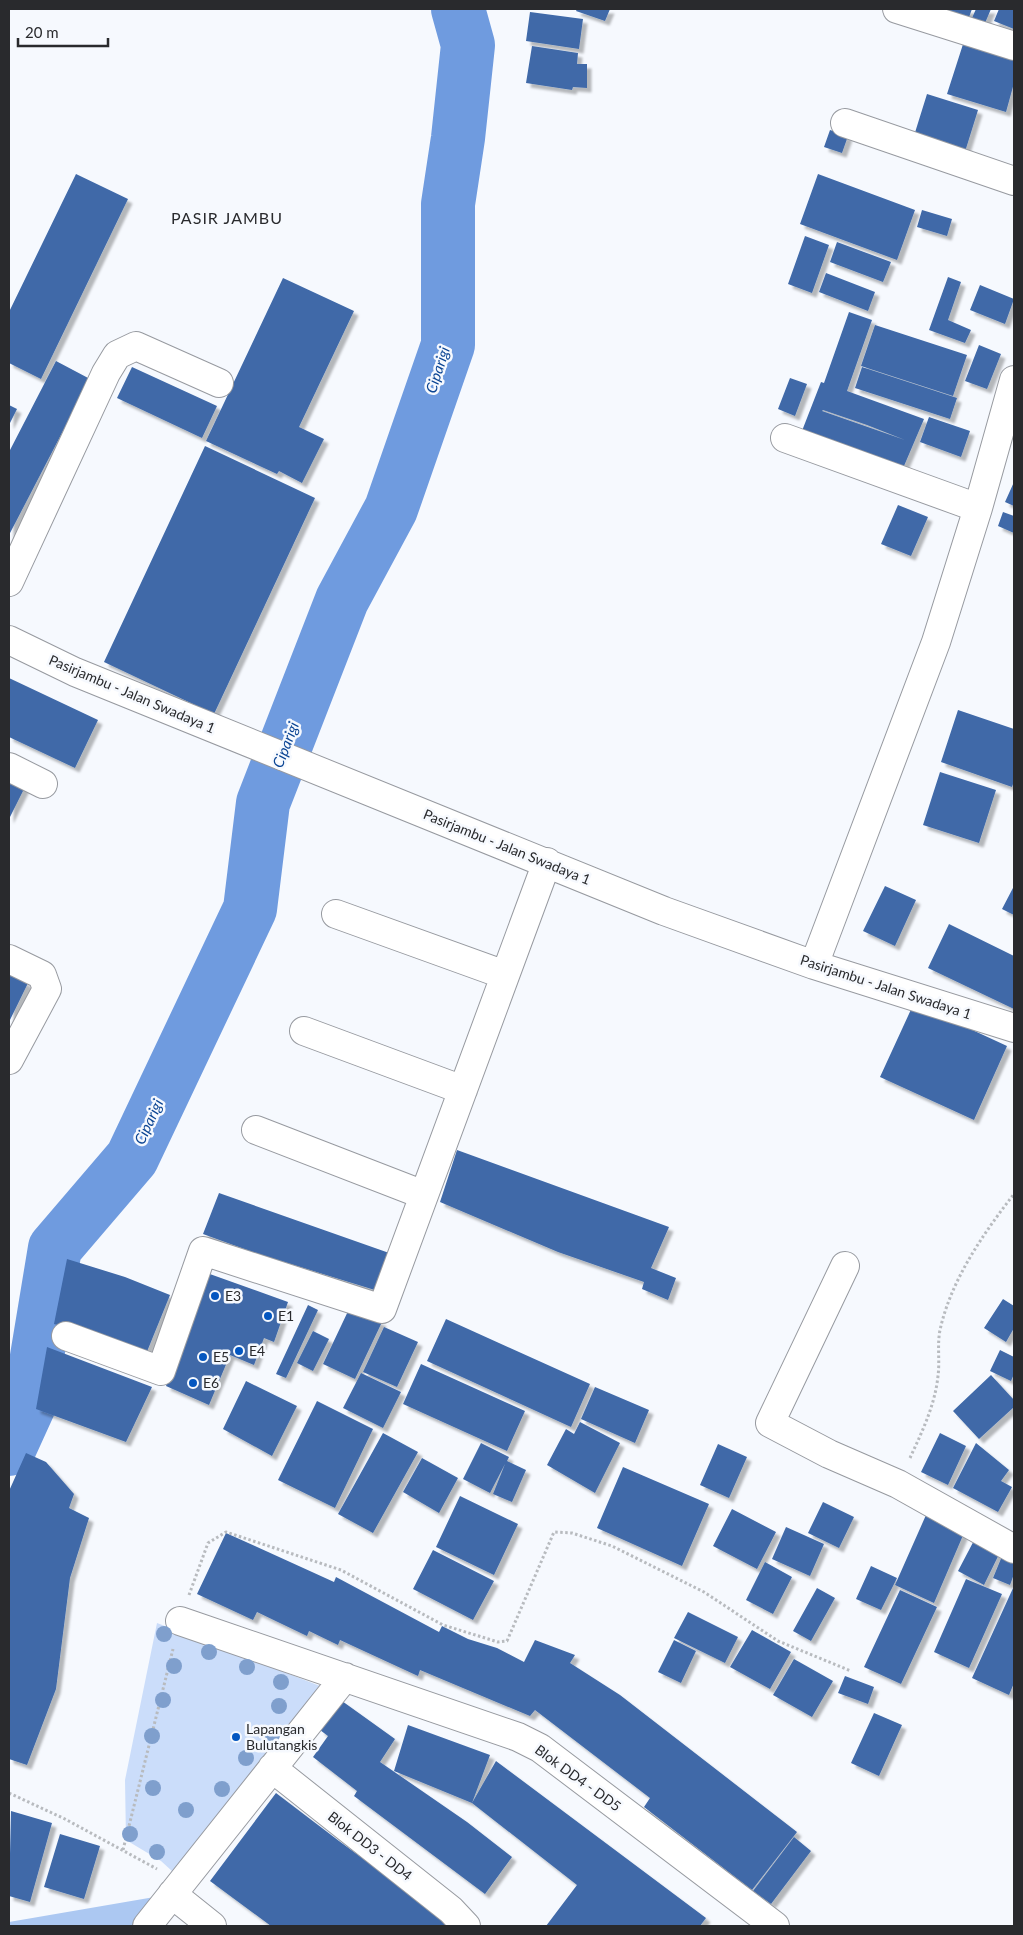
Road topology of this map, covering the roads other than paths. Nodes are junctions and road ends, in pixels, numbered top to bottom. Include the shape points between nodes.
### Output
1 (897, 9) edge
2 (1014, 46) edge
3 (845, 123) dead end
4 (1014, 181) edge
5 (219, 383) dead end
6 (1014, 383) edge
7 (785, 438) dead end
8 (978, 508) junction
9 (9, 582) edge
10 (9, 640) edge
11 (9, 767) edge
12 (43, 784) dead end
13 (547, 862) junction
14 (336, 914) dead end
15 (9, 958) edge
16 (814, 965) junction
17 (505, 974) junction
18 (1014, 1028) edge
19 (304, 1032) dead end
20 (9, 1060) edge
21 (463, 1090) junction
22 (256, 1130) dead end
23 (424, 1194) junction
24 (845, 1266) dead end
25 (66, 1336) dead end
26 (1014, 1549) edge
27 (180, 1621) road end
28 (345, 1676) junction
29 (272, 1768) junction
30 (172, 1894) junction
31 (761, 1922) edge
32 (147, 1926) edge
33 (212, 1926) edge
34 (466, 1926) edge

1 - 2 street
3 - 4 street
5 - 9 street via 136,346 117,355
6 - 8 street
7 - 8 street
8 - 16 street via 936,642
10 - 13 street, Pasirjambu - Jalan Swadaya 1 via 75,672
11 - 12 street
13 - 16 street, Pasirjambu - Jalan Swadaya 1 via 664,911
13 - 17 street
14 - 17 street
15 - 20 street via 42,975 46,989
16 - 18 street, Pasirjambu - Jalan Swadaya 1
17 - 21 street
19 - 21 street
21 - 23 street
22 - 23 street
23 - 25 street via 382,1309 203,1251 161,1371
24 - 26 street via 770,1422 828,1454 898,1484
27 - 28 street, Blok DD4 - DD5
28 - 29 street
28 - 31 street, Blok DD4 - DD5 via 540,1748
29 - 30 street
29 - 34 street, Blok DD3 - DD4 via 451,1910
30 - 32 street
30 - 33 street

